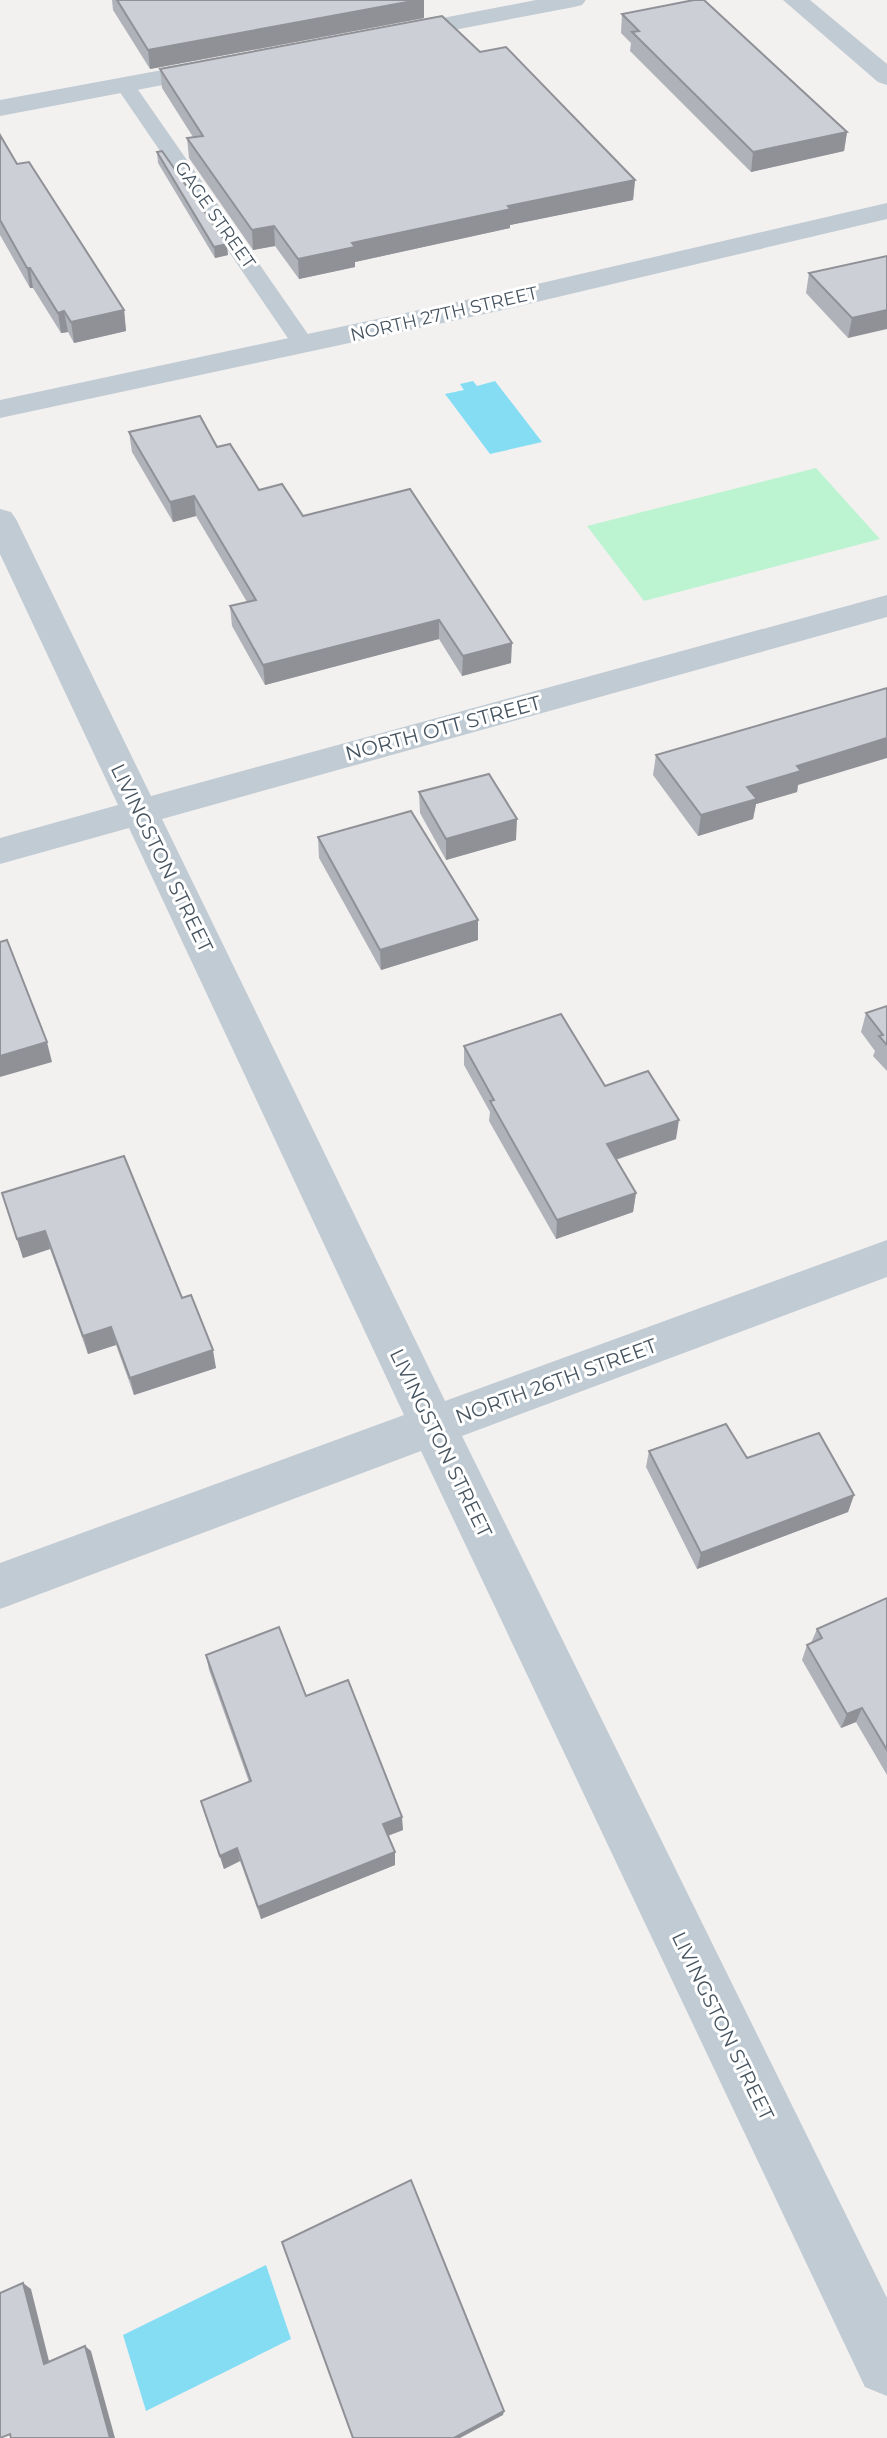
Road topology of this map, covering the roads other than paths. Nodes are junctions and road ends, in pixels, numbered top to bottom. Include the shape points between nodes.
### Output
1 (574, 0) edge
2 (795, 0) edge
3 (375, 38) edge
4 (250, 61) edge
5 (887, 77) edge
6 (125, 85) junction
7 (0, 108) edge
8 (887, 211) edge
9 (304, 345) junction
10 (0, 409) edge
11 (0, 519) edge
12 (887, 606) edge
13 (139, 811) junction
14 (0, 851) edge
15 (887, 1258) edge
16 (433, 1426) junction
17 (0, 1586) edge
18 (887, 2365) edge

1 - 3 street
2 - 5 street
4 - 6 street
6 - 7 street
6 - 9 lane, GAGE STREET
8 - 9 street, NORTH 27TH STREET
9 - 10 street, NORTH 27TH STREET
11 - 13 street, LIVINGSTON STREET
12 - 13 street, NORTH OTT STREET
13 - 14 street, NORTH OTT STREET
13 - 16 street, LIVINGSTON STREET
15 - 16 street, NORTH 26TH STREET
16 - 17 street, NORTH 26TH STREET
16 - 18 street, LIVINGSTON STREET

